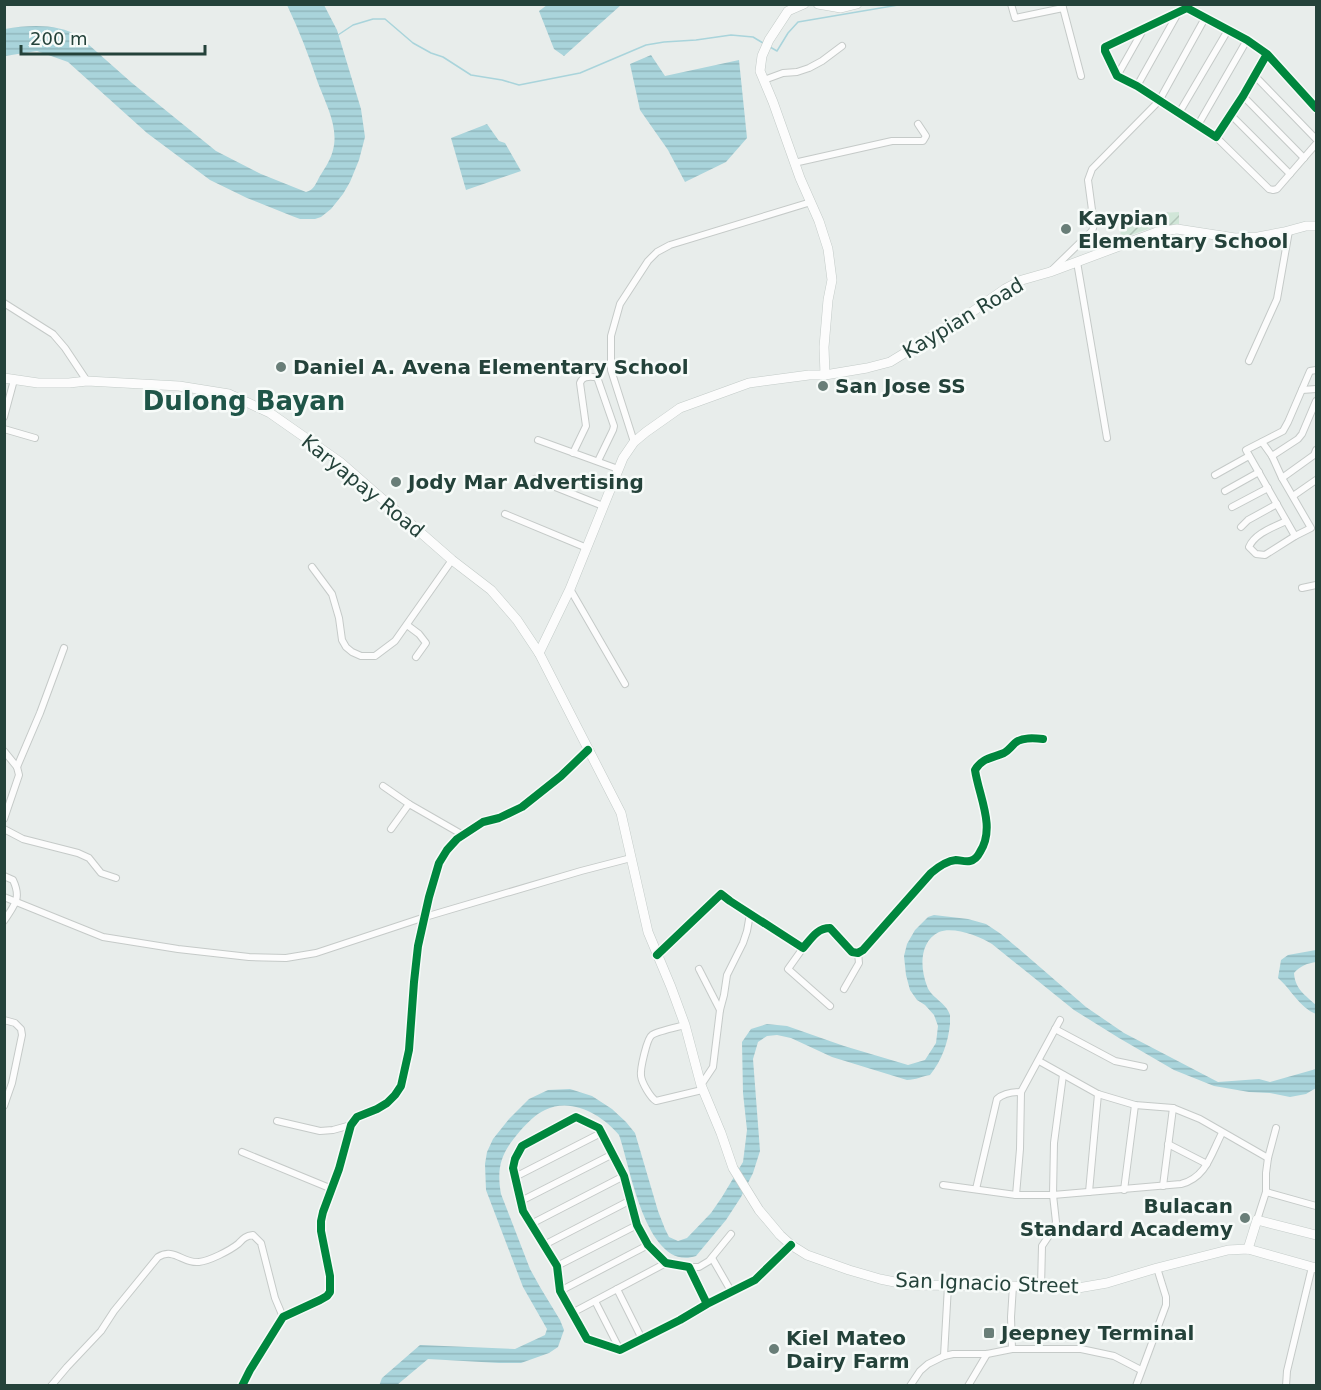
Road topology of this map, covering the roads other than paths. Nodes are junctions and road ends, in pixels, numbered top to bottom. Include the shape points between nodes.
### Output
1 (804, 4) edge
2 (818, 4) edge
3 (857, 4) edge
4 (1011, 4) edge
5 (1062, 6) edge
6 (1179, 12) junction
7 (1205, 18) junction
8 (1143, 28) junction
9 (1228, 30) junction
10 (1247, 40) junction
11 (842, 46) dead end
12 (1267, 54) junction
13 (1254, 75) junction
14 (1081, 76) dead end
15 (1117, 76) junction
16 (764, 80) junction
17 (1137, 86) junction
18 (1243, 96) junction
19 (1159, 101) junction
20 (1317, 108) edge
21 (1179, 113) junction
22 (1231, 115) junction
23 (918, 124) dead end
24 (1198, 125) junction
25 (1216, 137) junction
26 (1317, 139) edge
27 (1317, 144) edge
28 (1305, 158) junction
29 (794, 163) junction
30 (1290, 174) junction
31 (811, 202) junction
32 (1317, 226) edge
33 (1289, 231) junction
34 (1077, 262) junction
35 (1050, 272) junction
36 (4, 303) edge
37 (1249, 361) dead end
38 (1317, 370) edge
39 (825, 375) junction
40 (9, 379) edge
41 (87, 381) junction
42 (1317, 389) edge
43 (1302, 390) junction
44 (1317, 401) edge
45 (4, 417) edge
46 (4, 429) edge
47 (35, 438) dead end
48 (1107, 438) dead end
49 (538, 440) dead end
50 (634, 442) junction
51 (1262, 442) junction
52 (1317, 450) edge
53 (573, 453) junction
54 (1250, 456) junction
55 (1272, 456) junction
56 (598, 461) junction
57 (618, 469) junction
58 (1259, 472) junction
59 (1215, 475) dead end
60 (1282, 478) junction
61 (535, 479) dead end
62 (1317, 480) edge
63 (1268, 488) junction
64 (1225, 491) dead end
65 (1293, 496) junction
66 (1276, 504) junction
67 (603, 507) junction
68 (1232, 507) dead end
69 (505, 514) dead end
70 (1286, 521) junction
71 (1241, 527) dead end
72 (1295, 536) junction
73 (587, 548) junction
74 (452, 560) junction
75 (312, 567) dead end
76 (1317, 585) edge
77 (1302, 588) dead end
78 (570, 589) junction
79 (406, 625) junction
80 (64, 648) dead end
81 (539, 653) junction
82 (416, 657) dead end
83 (625, 684) dead end
84 (1043, 739) dead end
85 (588, 750) junction
86 (4, 751) edge
87 (17, 767) junction
88 (383, 786) dead end
89 (409, 804) junction
90 (4, 819) edge
91 (4, 829) edge
92 (391, 830) dead end
93 (463, 835) junction
94 (631, 858) junction
95 (4, 876) edge
96 (116, 878) dead end
97 (4, 897) edge
98 (16, 902) junction
99 (750, 914) junction
100 (425, 917) junction
101 (4, 921) edge
102 (803, 948) junction
103 (858, 953) junction
104 (657, 956) junction
105 (699, 969) dead end
106 (844, 989) dead end
107 (830, 1006) dead end
108 (720, 1010) junction
109 (4, 1020) edge
110 (1060, 1020) dead end
111 (685, 1025) junction
112 (1055, 1029) junction
113 (1039, 1060) junction
114 (1144, 1067) dead end
115 (1062, 1075) junction
116 (701, 1087) junction
117 (1021, 1092) junction
118 (1098, 1094) junction
119 (1135, 1105) junction
120 (4, 1106) edge
121 (1173, 1108) junction
122 (277, 1121) dead end
123 (351, 1125) junction
124 (1276, 1128) dead end
125 (602, 1133) junction
126 (1222, 1133) junction
127 (1168, 1144) junction
128 (242, 1152) dead end
129 (613, 1154) junction
130 (1268, 1158) junction
131 (1207, 1164) junction
132 (624, 1176) junction
133 (515, 1177) junction
134 (943, 1185) dead end
135 (1163, 1186) junction
136 (332, 1189) junction
137 (976, 1189) junction
138 (1124, 1190) junction
139 (1089, 1192) junction
140 (1266, 1192) junction
141 (1016, 1195) junction
142 (1053, 1195) junction
143 (631, 1200) junction
144 (521, 1201) junction
145 (1317, 1206) edge
146 (1257, 1220) junction
147 (531, 1224) junction
148 (637, 1225) junction
149 (731, 1234) dead end
150 (1317, 1235) edge
151 (544, 1245) junction
152 (648, 1245) junction
153 (791, 1245) junction
154 (1248, 1249) junction
155 (712, 1258) junction
156 (666, 1263) junction
157 (557, 1266) junction
158 (1314, 1267) edge
159 (689, 1268) junction
160 (1157, 1268) junction
161 (948, 1286) junction
162 (1013, 1286) junction
163 (1041, 1287) junction
164 (617, 1289) junction
165 (561, 1291) junction
166 (731, 1291) junction
167 (595, 1300) junction
168 (707, 1304) junction
169 (572, 1313) junction
170 (283, 1317) junction
171 (642, 1339) junction
172 (621, 1350) junction
173 (1012, 1350) junction
174 (987, 1354) junction
175 (944, 1356) junction
176 (1142, 1370) junction
177 (51, 1386) edge
178 (242, 1386) edge
179 (910, 1386) edge
180 (968, 1386) edge
181 (1136, 1386) edge
182 (1286, 1386) edge

1 - 16 main road via 788,11 769,40 762,56 760,72
2 - 3 main road via 842,8
4 - 5 street via 1015,18
5 - 14 street
6 - 7 street via 1187,8
6 - 8 street
6 - 17 street
7 - 9 street
7 - 19 street
8 - 15 street
8 - 15 street via 1105,47
9 - 10 street
9 - 21 street
10 - 12 street
10 - 24 street
11 - 16 street via 809,68
12 - 13 street
12 - 20 street
13 - 18 street
13 - 26 street
15 - 17 street
16 - 29 main road
17 - 19 street
18 - 22 street
18 - 28 street
19 - 21 street
19 - 35 street via 1092,169 1088,180 1092,231
21 - 24 street
22 - 25 street
22 - 30 street
23 - 29 street via 926,136 923,141 892,141
24 - 25 street
25 - 30 street via 1269,189 1277,189
27 - 28 street
28 - 30 street
29 - 31 main road
31 - 39 main road via 828,249 832,280 824,347
31 - 50 street via 670,244 648,261 620,304 611,336 612,370
32 - 33 main road, Kaypian Road
33 - 34 main road, Kaypian Road via 1235,238 1177,229 1157,232
33 - 37 street via 1277,299
34 - 35 main road, Kaypian Road
34 - 48 street
35 - 39 main road, Kaypian Road via 1005,289 890,362
36 - 41 street via 53,334
38 - 43 street via 1310,371
39 - 50 main road, Kaypian Road via 749,383 680,408
40 - 41 main road, Karyapay Road via 38,383
40 - 45 street
41 - 74 main road, Karyapay Road via 178,386 229,394 270,413 340,462
42 - 43 street
43 - 51 street via 1283,431
44 - 55 street via 1298,439
46 - 47 street
49 - 53 street
50 - 57 main road, Kaypian Road
51 - 54 street via 1246,450
51 - 55 street
52 - 60 street
53 - 56 street
53 - 56 street via 586,426 580,383 586,376 597,376 614,426
54 - 58 street
54 - 59 street
55 - 60 street
56 - 57 street
57 - 67 main road, Kaypian Road
58 - 63 street
58 - 64 street
60 - 65 street
61 - 67 street
62 - 65 street
63 - 66 street
63 - 68 street
65 - 72 street via 1311,528
66 - 70 street
66 - 71 street
67 - 73 main road, Kaypian Road
69 - 73 street
70 - 72 street
70 - 72 street via 1251,541 1249,546 1256,554 1265,555
73 - 78 main road, Kaypian Road
74 - 79 street
74 - 81 main road, Karyapay Road via 491,590
75 - 79 street via 332,594 342,640 352,652 375,656
76 - 77 street
78 - 81 main road, Kaypian Road
78 - 83 street
79 - 82 street via 426,643
80 - 87 street
81 - 85 main road, Karyapay Road
84 - 103 street via 1016,742 979,764 975,770 986,813 985,845 974,859 956,860 931,873
85 - 93 street via 522,807 483,822
85 - 94 main road, Karyapay Road via 621,813
86 - 87 street
87 - 90 street via 19,775
88 - 89 street
89 - 92 street
89 - 93 street
91 - 96 street via 23,839 78,853 89,858 101,873
93 - 100 street via 439,863
94 - 100 street
94 - 104 main road, Karyapay Road
95 - 98 street via 13,880 18,890
97 - 98 street
98 - 100 street via 103,938 249,957 286,958 316,952
98 - 101 street
99 - 102 street
99 - 104 street via 721,894
99 - 108 street via 743,943 727,975
100 - 123 street via 401,1086 387,1103 357,1117
102 - 103 street via 818,931 830,928 852,952
102 - 107 street via 788,969
103 - 106 street via 859,963
104 - 111 main road, San Ignacio Street
105 - 108 street
108 - 116 street via 713,1067
109 - 120 street via 15,1023 22,1035
110 - 112 street
111 - 116 main road, San Ignacio Street
111 - 116 street via 652,1035 641,1076 656,1101
112 - 113 street
112 - 114 street via 1115,1061
113 - 115 street
113 - 117 street
115 - 118 street
115 - 142 street
116 - 153 main road, San Ignacio Street via 733,1168 750,1198
117 - 137 street via 997,1099
117 - 141 street
118 - 119 street
118 - 139 street
119 - 121 street
119 - 138 street
121 - 126 street
121 - 127 street
122 - 123 street via 320,1131
123 - 136 street
124 - 130 street
125 - 129 street
125 - 133 street
125 - 133 street via 576,1117 522,1146 515,1159
126 - 130 street
126 - 131 street
127 - 131 street
127 - 135 street
128 - 136 street
129 - 132 street
129 - 144 street
130 - 140 street
131 - 135 street via 1189,1182
132 - 143 street
132 - 147 street
133 - 144 street
134 - 137 street
135 - 138 street
136 - 170 street via 321,1221 330,1292
137 - 141 street
138 - 139 street
139 - 142 street
140 - 145 street
140 - 146 street
141 - 142 street
142 - 163 street via 1056,1222 1042,1246
143 - 148 street
143 - 151 street
144 - 147 street
146 - 150 main road
146 - 154 main road
147 - 151 street
148 - 152 street
148 - 157 street
149 - 155 street
151 - 157 street
152 - 156 street
152 - 165 street
153 - 161 main road, San Ignacio Street via 807,1255 880,1279
153 - 166 street via 754,1280
154 - 158 main road, San Ignacio Street
154 - 160 main road, San Ignacio Street via 1228,1250
155 - 159 street via 699,1267
155 - 166 street
156 - 159 street
156 - 164 street
157 - 165 street
158 - 182 street
159 - 168 street
160 - 163 main road, San Ignacio Street via 1078,1288
160 - 176 street via 1166,1305
161 - 162 main road, San Ignacio Street
161 - 175 street
162 - 163 main road, San Ignacio Street
162 - 173 street
164 - 167 street
164 - 171 street
165 - 169 street
166 - 168 street
167 - 169 street
167 - 172 street
168 - 171 street
169 - 172 street via 587,1339
170 - 177 street via 261,1243 253,1235 202,1262 163,1254
170 - 178 street
171 - 172 street
173 - 174 street
173 - 176 street via 1081,1348 1114,1356
174 - 175 street
174 - 180 street
175 - 179 street via 920,1371
176 - 181 street

